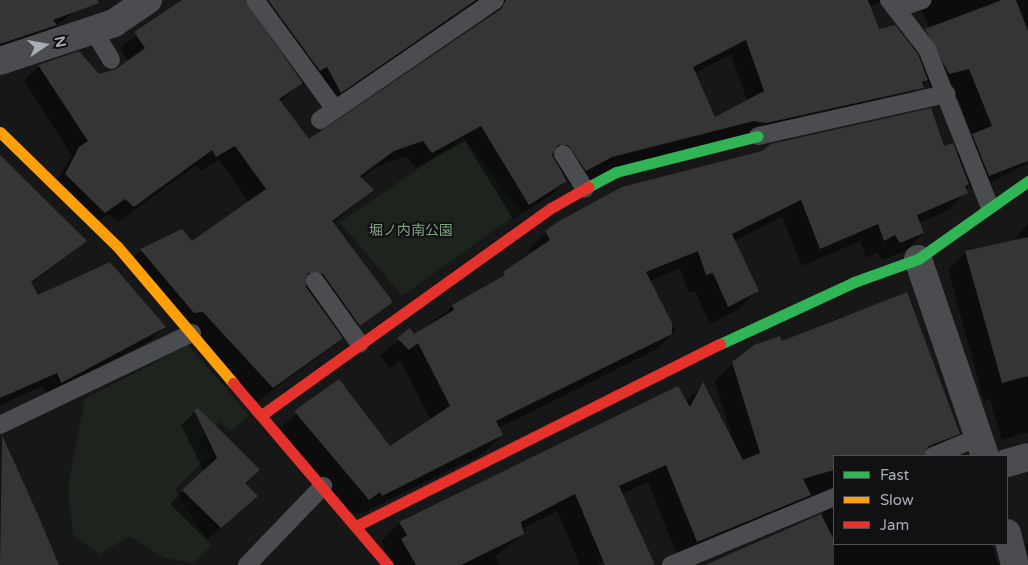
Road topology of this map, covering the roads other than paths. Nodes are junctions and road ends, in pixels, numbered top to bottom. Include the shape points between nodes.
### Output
1 (148, 0) edge
2 (255, 0) edge
3 (495, 0) edge
4 (922, 0) edge
5 (892, 4) edge
6 (92, 28) junction
7 (0, 60) edge
8 (111, 60) dead end
9 (946, 94) junction
10 (334, 108) junction
11 (320, 120) dead end
12 (0, 132) edge
13 (758, 136) joint
14 (563, 154) dead end
15 (1028, 181) edge
16 (585, 189) junction
17 (989, 205) junction
18 (918, 259) junction
19 (315, 282) dead end
20 (192, 333) junction
21 (360, 344) junction
22 (263, 414) junction
23 (0, 425) edge
24 (981, 447) edge
25 (938, 455) edge
26 (1028, 457) edge
27 (1008, 464) edge
28 (322, 486) junction
29 (833, 497) edge
30 (356, 526) junction
31 (1008, 537) edge
32 (247, 565) edge
33 (388, 565) edge
34 (670, 565) edge
35 (1015, 565) edge

1 - 6 street via 114,23
2 - 10 lane
3 - 10 lane
4 - 5 lane
5 - 9 lane via 927,49
6 - 7 street
6 - 8 lane
9 - 13 lane
9 - 17 lane
10 - 11 lane
12 - 20 street via 117,246
13 - 16 street via 616,172
14 - 16 lane
15 - 17 street
16 - 21 street via 551,208
17 - 18 street
18 - 24 street
18 - 30 street via 854,282 724,342
19 - 21 lane
20 - 22 street
20 - 23 lane
21 - 22 street
22 - 28 street
24 - 25 lane
26 - 27 street
28 - 30 street
28 - 32 lane
29 - 34 lane
30 - 33 street
31 - 35 street

